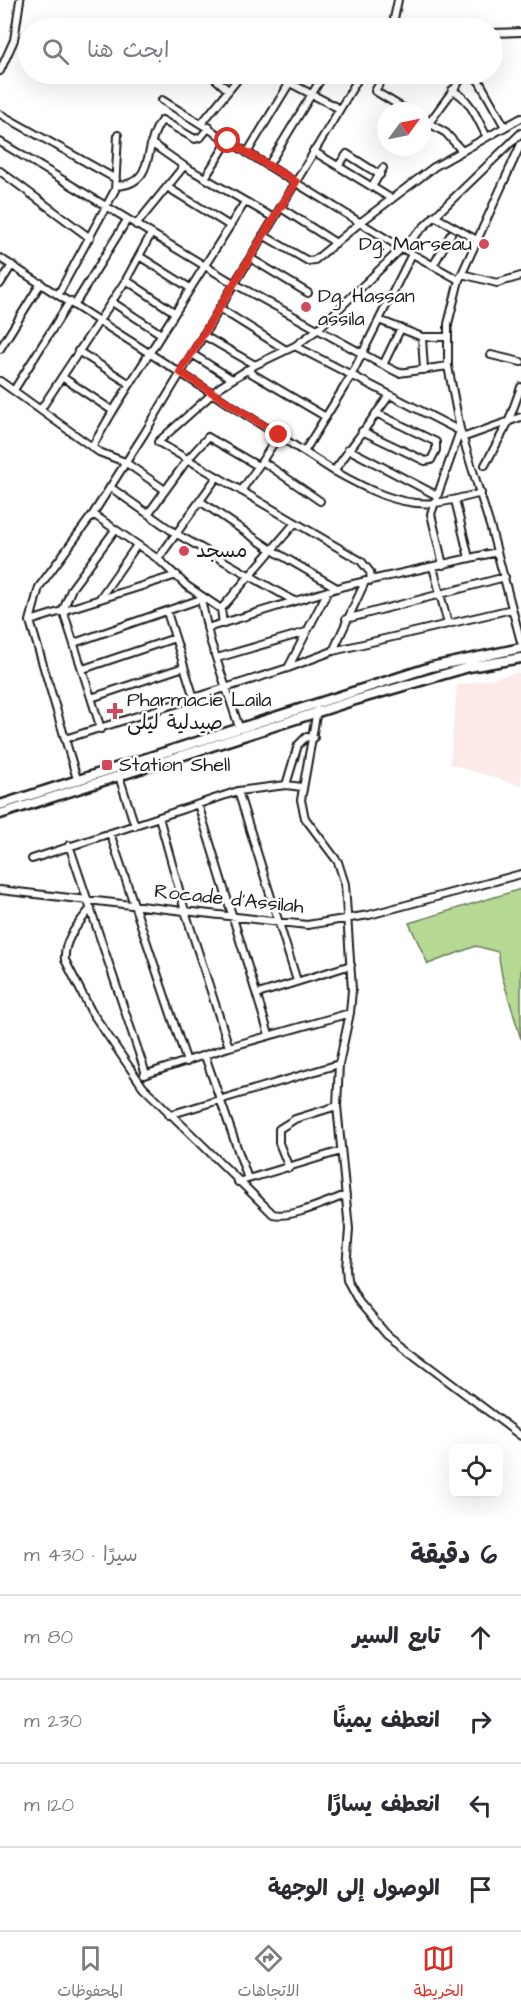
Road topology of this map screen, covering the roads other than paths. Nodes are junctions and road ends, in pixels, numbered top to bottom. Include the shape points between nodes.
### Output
1 (20, 0) edge
2 (398, 0) edge
3 (394, 18) edge
4 (521, 32) edge
5 (503, 33) edge
6 (3, 59) edge
7 (0, 71) edge
8 (221, 84) edge
9 (233, 84) edge
10 (289, 84) edge
11 (292, 84) edge
12 (318, 84) edge
13 (354, 84) edge
14 (379, 84) edge
15 (457, 84) edge
16 (481, 84) edge
17 (228, 90) junction
18 (452, 90) junction
19 (312, 93) junction
20 (162, 100) dead end
21 (393, 102) edge
22 (338, 108) junction
23 (0, 114) edge
24 (521, 118) edge
25 (431, 120) edge
26 (202, 123) junction
27 (431, 124) edge
28 (209, 127) junction
29 (505, 127) junction
30 (521, 133) edge
31 (118, 135) dead end
32 (487, 137) junction
33 (228, 141) junction
34 (0, 142) edge
35 (151, 142) junction
36 (521, 144) edge
37 (313, 151) junction
38 (462, 152) junction
39 (247, 153) junction
40 (184, 166) junction
41 (268, 166) junction
42 (338, 166) junction
43 (0, 171) edge
44 (205, 178) junction
45 (296, 182) junction
46 (116, 183) junction
47 (167, 187) junction
48 (372, 187) junction
49 (392, 199) junction
50 (245, 202) junction
51 (107, 208) junction
52 (281, 208) junction
53 (434, 216) junction
54 (274, 218) junction
55 (127, 220) junction
56 (361, 222) junction
57 (135, 225) junction
58 (230, 226) junction
59 (151, 234) junction
60 (452, 234) dead end
61 (264, 235) junction
62 (90, 238) junction
63 (477, 240) junction
64 (336, 243) junction
65 (400, 248) junction
66 (412, 254) junction
67 (140, 256) junction
68 (0, 258) edge
69 (250, 258) junction
70 (204, 264) junction
71 (12, 265) junction
72 (433, 266) junction
73 (521, 276) edge
74 (460, 277) junction
75 (126, 280) junction
76 (41, 283) junction
77 (233, 283) junction
78 (0, 284) edge
79 (190, 288) junction
80 (59, 293) junction
81 (308, 293) dead end
82 (72, 302) junction
83 (111, 302) junction
84 (219, 308) junction
85 (174, 312) junction
86 (99, 320) junction
87 (379, 320) junction
88 (402, 328) junction
89 (317, 330) junction
90 (161, 334) junction
91 (203, 335) junction
92 (422, 337) junction
93 (448, 337) junction
94 (295, 346) junction
95 (0, 349) edge
96 (286, 350) junction
97 (78, 351) junction
98 (149, 352) junction
99 (192, 354) junction
100 (362, 354) junction
101 (491, 355) dead end
102 (521, 362) edge
103 (255, 365) junction
104 (383, 365) junction
105 (448, 366) junction
106 (246, 370) junction
107 (424, 370) junction
108 (180, 372) junction
109 (351, 376) junction
110 (62, 377) junction
111 (232, 379) junction
112 (0, 381) edge
113 (130, 384) junction
114 (521, 387) edge
115 (14, 390) junction
116 (212, 394) junction
117 (389, 396) junction
118 (41, 409) junction
119 (113, 411) junction
120 (376, 413) junction
121 (326, 417) junction
122 (521, 417) edge
123 (508, 423) junction
124 (362, 431) junction
125 (461, 433) junction
126 (279, 435) junction
127 (92, 447) junction
128 (348, 449) junction
129 (304, 452) junction
130 (188, 459) junction
131 (125, 462) junction
132 (260, 463) junction
133 (485, 465) dead end
134 (334, 471) junction
135 (217, 477) junction
136 (110, 487) junction
137 (165, 490) junction
138 (241, 491) junction
139 (481, 493) junction
140 (436, 495) junction
141 (454, 500) junction
142 (200, 501) junction
143 (320, 501) dead end
144 (433, 504) junction
145 (148, 513) junction
146 (93, 514) junction
147 (295, 523) junction
148 (115, 530) junction
149 (175, 533) junction
150 (137, 545) junction
151 (272, 550) junction
152 (497, 552) junction
153 (469, 558) junction
154 (158, 559) junction
155 (443, 565) junction
156 (433, 567) junction
157 (177, 575) junction
158 (251, 575) junction
159 (505, 577) junction
160 (368, 581) junction
161 (337, 588) junction
162 (328, 591) junction
163 (441, 594) junction
164 (200, 597) junction
165 (100, 598) junction
166 (294, 602) junction
167 (221, 609) junction
168 (512, 609) junction
169 (63, 610) junction
170 (167, 612) junction
171 (346, 619) junction
172 (30, 621) junction
173 (223, 624) junction
174 (448, 624) junction
175 (207, 628) junction
176 (306, 632) junction
177 (175, 638) junction
178 (521, 642) edge
179 (74, 643) junction
180 (521, 648) edge
181 (333, 651) junction
182 (217, 658) junction
183 (521, 658) edge
184 (184, 667) junction
185 (288, 668) junction
186 (83, 669) junction
187 (228, 688) junction
188 (91, 698) junction
189 (194, 698) junction
190 (318, 707) junction
191 (239, 727) junction
192 (101, 729) junction
193 (314, 738) junction
194 (65, 739) junction
195 (119, 776) junction
196 (77, 780) junction
197 (286, 785) junction
198 (302, 786) junction
199 (238, 790) junction
200 (198, 804) junction
201 (0, 805) edge
202 (0, 814) edge
203 (159, 817) junction
204 (135, 826) junction
205 (110, 833) junction
206 (69, 845) junction
207 (32, 859) dead end
208 (521, 874) edge
209 (0, 890) edge
210 (89, 900) junction
211 (136, 906) junction
212 (91, 908) junction
213 (184, 911) junction
214 (233, 917) junction
215 (348, 919) junction
216 (278, 922) junction
217 (351, 965) junction
218 (297, 981) junction
219 (258, 994) junction
220 (350, 1013) junction
221 (269, 1035) junction
222 (230, 1047) junction
223 (205, 1056) junction
224 (187, 1062) junction
225 (339, 1064) junction
226 (146, 1074) junction
227 (138, 1079) junction
228 (219, 1099) junction
229 (337, 1106) junction
230 (169, 1115) junction
231 (341, 1151) junction
232 (289, 1168) junction
233 (248, 1179) junction
234 (238, 1182) junction
235 (346, 1195) junction
236 (521, 1436) edge

1 - 6 street via 14,40
2 - 3 street
4 - 5 street
6 - 7 street
8 - 17 street
9 - 17 street
10 - 39 street
11 - 19 street
12 - 19 street
13 - 22 street
14 - 21 street via 375,91
15 - 18 street
16 - 29 street
17 - 26 street
18 - 25 street
18 - 32 street via 469,103
19 - 22 street
19 - 41 street
20 - 26 street
22 - 37 street
23 - 46 street
24 - 29 street
26 - 28 street
27 - 38 street via 446,133
28 - 33 street
28 - 35 street via 195,139 162,120
29 - 32 street
30 - 53 street
31 - 46 street
32 - 38 street
33 - 39 street
33 - 44 street
34 - 51 street
35 - 40 street
35 - 46 street via 147,167 131,184
36 - 63 street
37 - 42 street
37 - 45 street
38 - 49 street via 434,167
39 - 41 street
40 - 44 street
40 - 47 street
41 - 45 street
42 - 48 street
42 - 48 street via 347,154 382,172
43 - 62 street
44 - 50 street
45 - 52 street
45 - 56 street
46 - 51 street
47 - 57 street
47 - 58 street
48 - 49 street
49 - 56 street
50 - 54 street
50 - 58 street
51 - 55 street
51 - 62 street
52 - 54 street
52 - 64 street
53 - 63 street
53 - 65 street
54 - 61 street
55 - 57 street
55 - 82 street
56 - 64 street
56 - 65 street
57 - 59 street
58 - 70 street
59 - 67 street
59 - 70 street
60 - 72 street
61 - 64 street via 311,262
61 - 69 street
62 - 80 street
63 - 74 street
65 - 66 street
65 - 89 street
66 - 72 street
66 - 87 street
67 - 75 street
67 - 79 street
68 - 71 street
69 - 77 street
69 - 81 street
70 - 77 street
70 - 79 street
71 - 76 street
71 - 78 street
72 - 74 street
73 - 74 street via 497,283
74 - 93 street
75 - 83 street
75 - 85 street
76 - 80 street
76 - 95 street
77 - 84 street
77 - 89 street
79 - 85 street
80 - 82 street
82 - 86 street
82 - 115 street
83 - 86 street
83 - 90 street
84 - 91 street
84 - 96 street
85 - 90 street
86 - 97 street
86 - 98 street
87 - 88 street
87 - 100 street
88 - 92 street
88 - 104 street
89 - 94 street
89 - 100 street
90 - 98 street
91 - 99 street
91 - 103 street
92 - 93 street
92 - 107 street
93 - 105 street
94 - 96 street
94 - 109 street
96 - 103 street
97 - 110 street
97 - 113 street
98 - 108 street
98 - 113 street
99 - 108 street
99 - 111 street
100 - 104 street
100 - 109 street
101 - 102 street
103 - 106 street
104 - 107 street via 399,373
105 - 107 street
105 - 125 street
106 - 111 street
106 - 121 street
108 - 116 street
108 - 131 street
109 - 117 street
109 - 121 street
110 - 118 street
110 - 119 street
111 - 116 street
112 - 115 street
113 - 119 street
114 - 123 street
115 - 118 street
116 - 126 street
116 - 130 street via 158,442
117 - 120 street
117 - 125 street
118 - 127 street
119 - 127 street
120 - 124 street
120 - 124 street via 436,442 431,460 424,461
121 - 129 street
122 - 123 street
123 - 125 street
123 - 133 street
124 - 128 street
125 - 139 street
125 - 140 street
126 - 129 street
126 - 132 street
127 - 131 street
128 - 134 street
128 - 140 street
129 - 134 street
130 - 132 street via 208,437
130 - 135 street
130 - 137 street
131 - 136 street
131 - 137 street
132 - 138 street
132 - 143 street
134 - 144 street via 372,491
135 - 138 street
135 - 142 street
136 - 145 street
136 - 146 street
137 - 145 street
138 - 147 street
139 - 141 street
139 - 152 street
140 - 144 street
141 - 144 street
141 - 153 street
142 - 149 street
142 - 151 street
144 - 155 street via 432,521
145 - 149 street
146 - 148 street
146 - 172 street via 39,587
147 - 151 street
147 - 160 street via 361,561 370,572
148 - 150 street
148 - 169 street via 72,588
149 - 154 street
149 - 158 street
150 - 154 street
150 - 165 street
151 - 158 street
151 - 161 street
152 - 153 street
152 - 159 street
153 - 155 street
154 - 157 street
155 - 156 street
156 - 160 street
156 - 163 street
157 - 164 street
157 - 165 street
158 - 166 street
158 - 167 street
159 - 163 street
159 - 168 street
160 - 161 street
160 - 171 street
161 - 162 street
162 - 166 street
162 - 176 street
163 - 171 street
163 - 174 street
164 - 167 street
164 - 170 street
164 - 175 street
165 - 169 street
166 - 173 street
167 - 173 street
168 - 174 street
168 - 178 street
169 - 172 street
169 - 179 street
170 - 177 street
170 - 179 street
171 - 181 street
172 - 194 street
173 - 175 street
174 - 181 street
175 - 182 street
176 - 182 street
176 - 185 street
177 - 184 street
177 - 186 street
179 - 186 street
180 - 190 main road via 431,667
181 - 185 street
182 - 187 street
183 - 190 main road via 458,670
184 - 188 street
184 - 189 street
185 - 187 street
186 - 188 street
187 - 189 street
187 - 191 street
188 - 192 street
189 - 192 street
190 - 191 main road
190 - 193 street
190 - 195 main road
191 - 196 main road
192 - 194 street
193 - 197 street via 306,738 298,745
193 - 198 street
194 - 196 street
195 - 202 main road
195 - 204 street
196 - 201 main road
197 - 198 street
197 - 199 street
198 - 215 street via 305,818 343,873
199 - 200 street
199 - 216 street
200 - 203 street
200 - 214 street
203 - 204 street
203 - 213 street
204 - 205 street
205 - 206 street
205 - 211 street
206 - 207 street
206 - 210 street
208 - 215 street, Rocade d'Assilah
209 - 210 street, Rocade d'Assilah
210 - 211 street, Rocade d'Assilah
210 - 212 street
211 - 213 street, Rocade d'Assilah
211 - 224 street
212 - 226 street
212 - 227 street via 70,938 65,960 91,1011
213 - 214 street, Rocade d'Assilah
213 - 222 street
214 - 216 street, Rocade d'Assilah
214 - 219 street
215 - 216 street, Rocade d'Assilah via 306,925
215 - 217 street
216 - 218 street
217 - 218 street
217 - 220 street
218 - 219 street
219 - 221 street
220 - 221 street
220 - 225 street
221 - 222 street
222 - 223 street
223 - 224 street
223 - 228 street
224 - 226 street
225 - 228 street
225 - 229 street
226 - 227 street
227 - 230 street
228 - 230 street
228 - 233 street
229 - 231 street
229 - 232 street via 295,1119 279,1129 279,1143
230 - 234 street
231 - 232 street
231 - 235 street
232 - 233 street
233 - 234 street
234 - 235 street via 267,1210 279,1215
235 - 236 street via 347,1280 358,1302 408,1353

